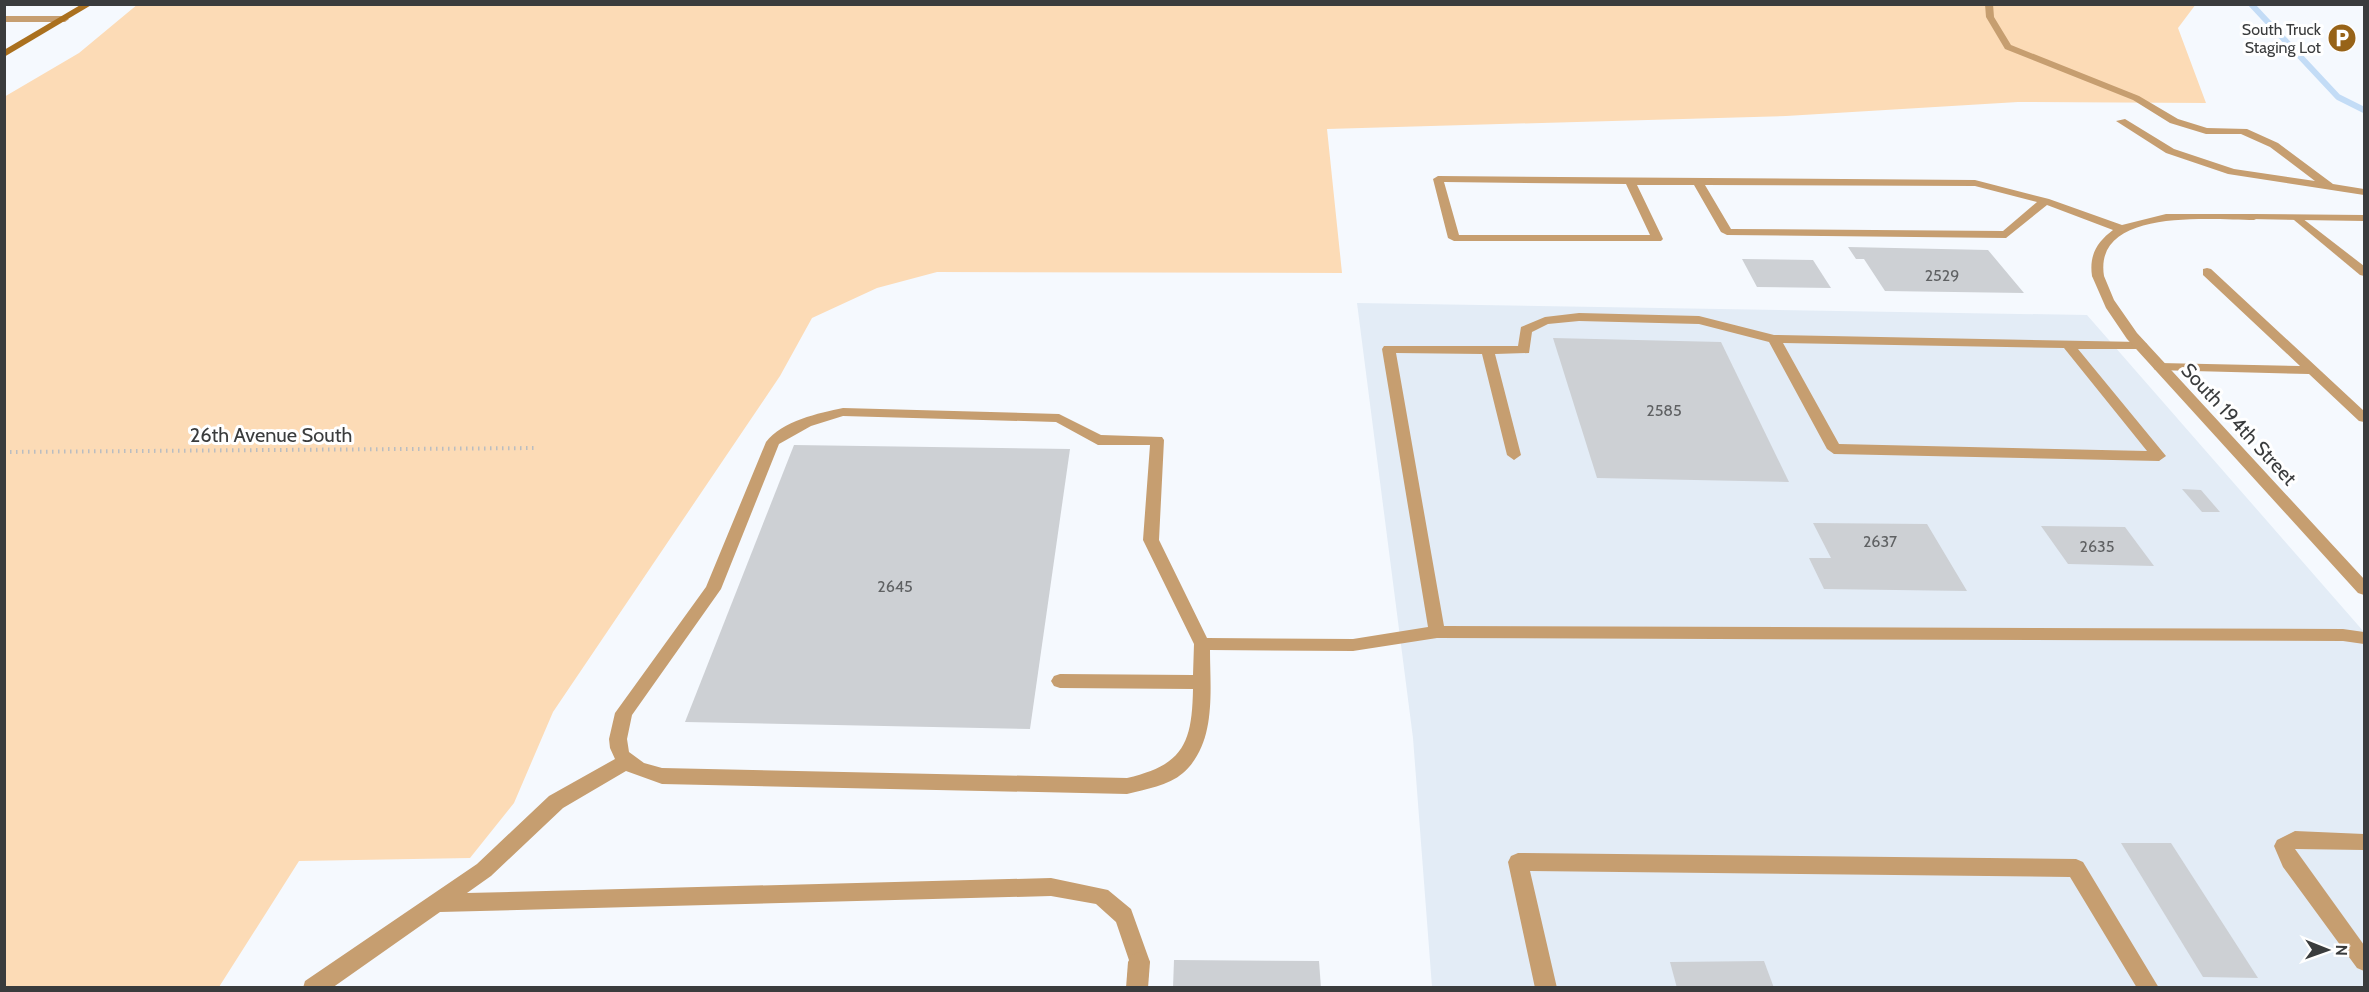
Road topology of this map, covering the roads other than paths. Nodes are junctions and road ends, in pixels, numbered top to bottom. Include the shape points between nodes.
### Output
1 (89, 4) edge
2 (1989, 4) edge
3 (4, 19) edge
4 (65, 19) junction
5 (4, 54) edge
6 (2121, 121) dead end
7 (1630, 181) junction
8 (1698, 182) junction
9 (2331, 188) junction
10 (2364, 192) edge
11 (2045, 201) junction
12 (2298, 218) junction
13 (2364, 218) edge
14 (2122, 229) junction
15 (2207, 272) dead end
16 (2364, 272) edge
17 (1774, 339) junction
18 (2067, 344) junction
19 (2141, 346) junction
20 (1488, 350) junction
21 (2160, 367) junction
22 (2313, 370) junction
23 (2364, 418) edge
24 (1514, 454) dead end
25 (2364, 590) edge
26 (1437, 632) junction
27 (2364, 638) edge
28 (1202, 644) junction
29 (1060, 681) dead end
30 (1200, 682) junction
31 (626, 762) junction
32 (2364, 842) edge
33 (435, 903) junction
34 (2364, 961) edge
35 (313, 987) edge
36 (1137, 987) edge
37 (1546, 987) edge
38 (2150, 987) edge

1 - 4 main road
2 - 9 street via 1990,17 2008,47 2136,98 2174,121 2206,131 2243,131 2274,145
3 - 4 street
4 - 5 main road
6 - 9 street via 2170,152 2232,172
7 - 7 street via 1618,181 1438,179 1454,238 1658,239
7 - 8 street
8 - 11 street via 1975,183
8 - 11 street via 1727,232 2006,235
9 - 10 street
11 - 14 street
12 - 13 street
12 - 14 street via 2155,219
12 - 16 street
14 - 19 street, South 194th Street via 2102,247 2097,258 2098,276 2101,290 2118,318
15 - 22 street
17 - 18 street
17 - 18 street via 1834,449 2159,456
17 - 20 street via 1699,320 1579,317 1545,321 1526,330 1524,350
18 - 19 street
19 - 21 street, South 194th Street
20 - 24 street
20 - 26 street via 1389,349
21 - 22 street
21 - 25 street, South 194th Street
22 - 23 street
26 - 27 street
26 - 28 street via 1353,645
28 - 30 street
28 - 31 street via 1151,540 1157,440 1098,440 1059,418 843,412 793,428 773,442 713,589 624,713 617,731 618,747
29 - 30 street
30 - 31 street via 1194,747 1184,763 1149,783 1127,786 662,776 641,772
31 - 33 street via 556,802 484,870
32 - 34 street via 2295,839 2284,846 2290,861
33 - 35 street
33 - 36 street via 1051,887 1101,896 1124,916 1139,962
37 - 38 street via 1518,861 2076,868

